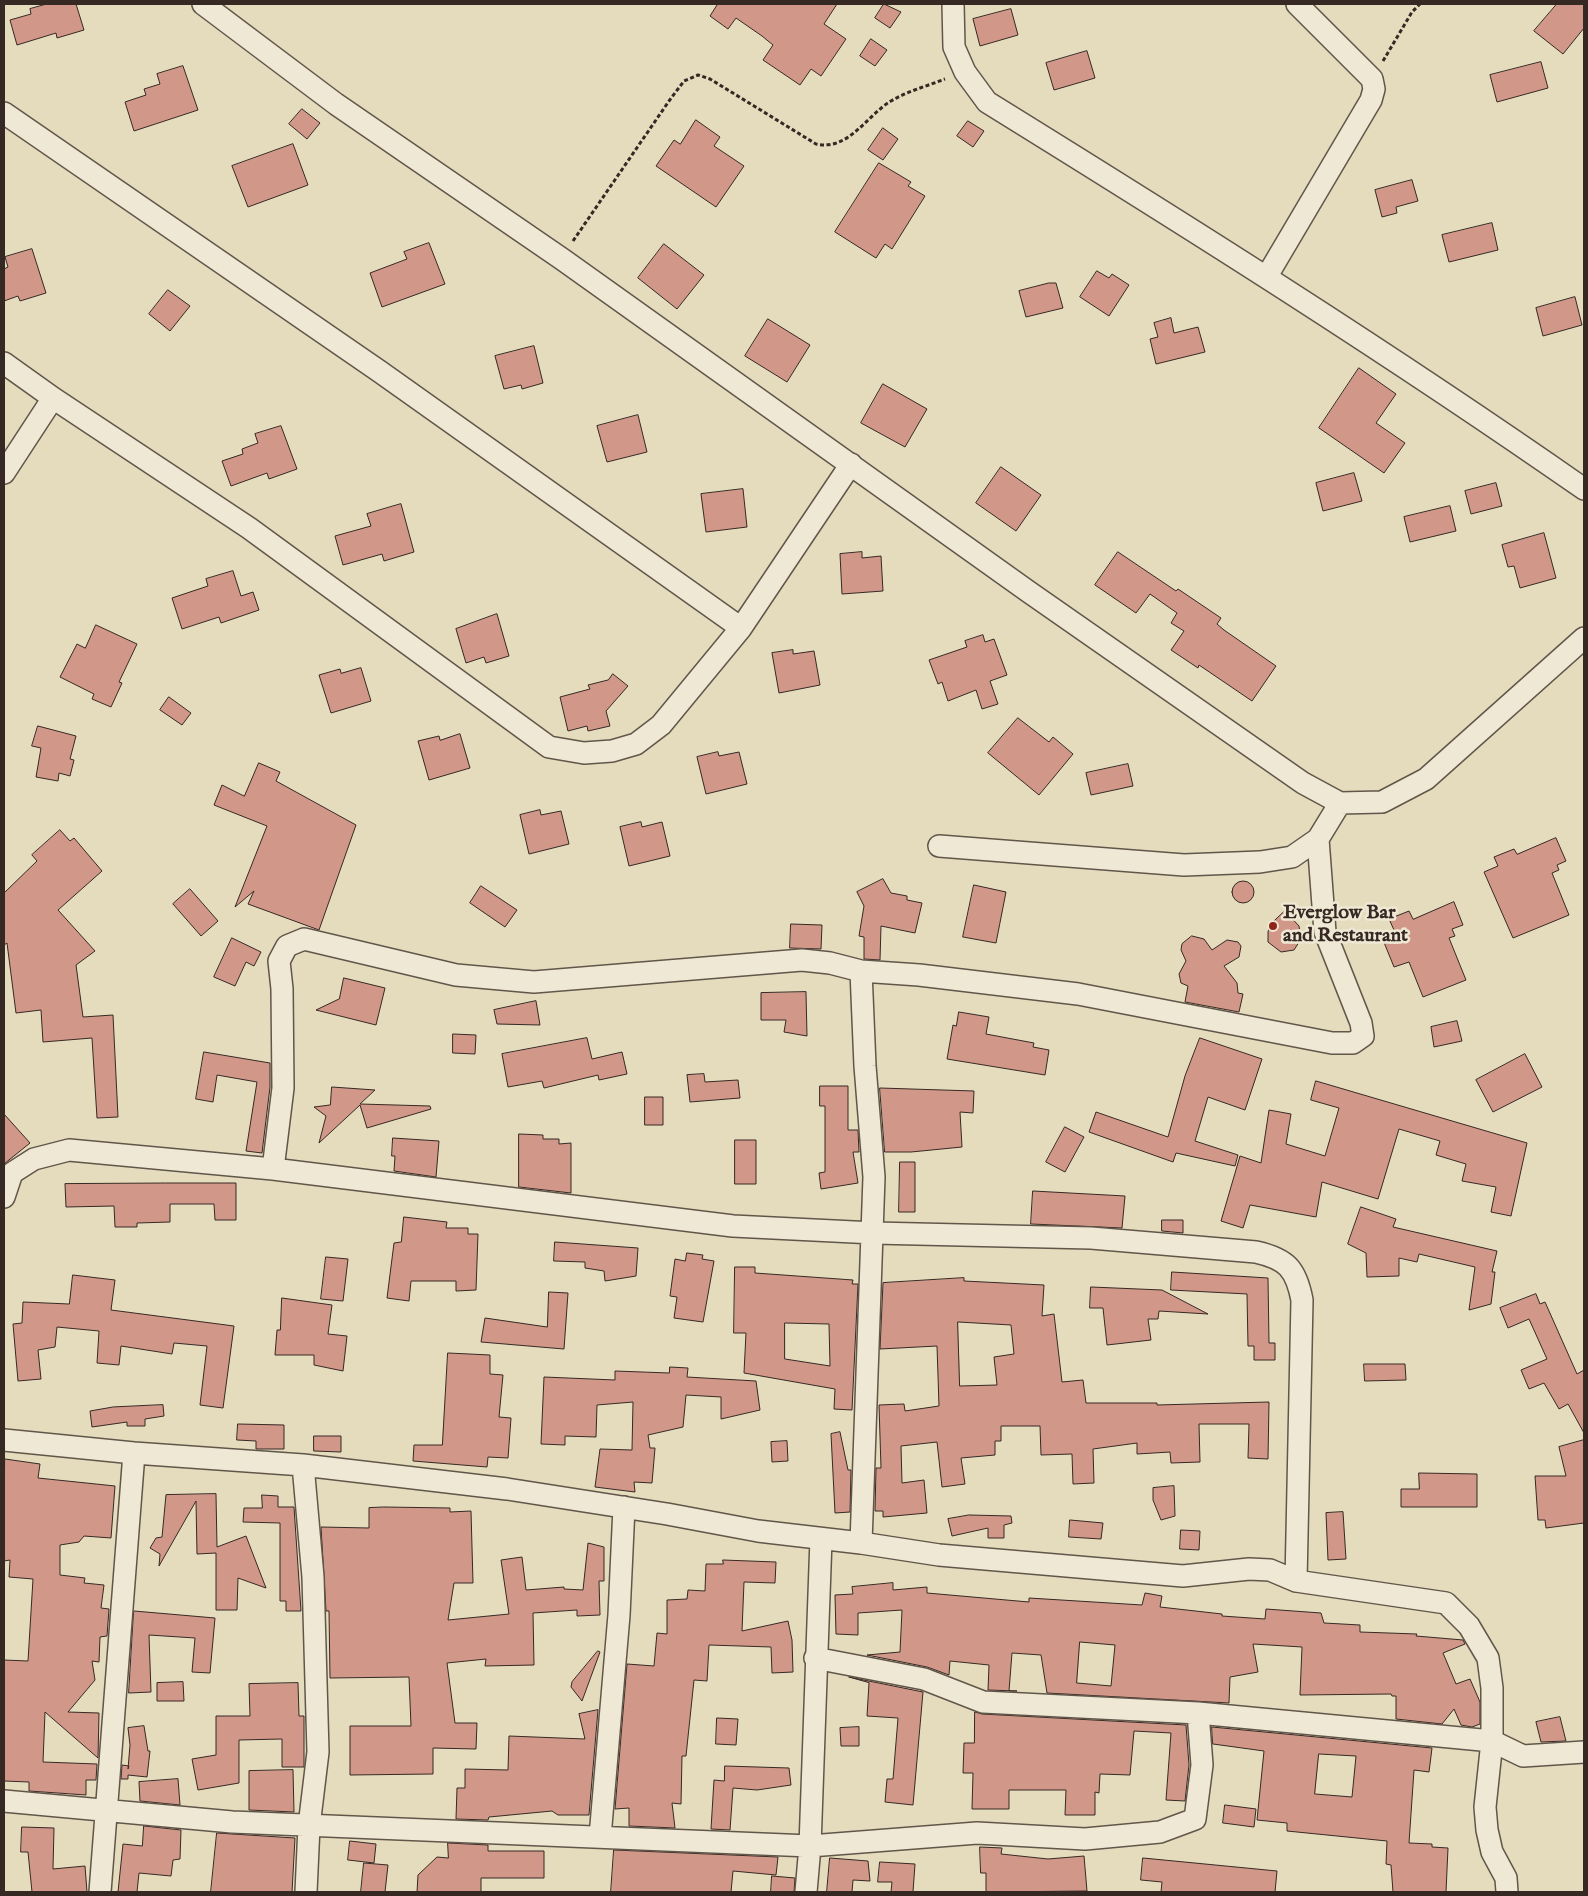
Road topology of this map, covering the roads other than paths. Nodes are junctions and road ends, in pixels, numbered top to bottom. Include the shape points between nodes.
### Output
1 (203, 4) edge
2 (953, 4) edge
3 (1298, 4) edge
4 (4, 113) edge
5 (1267, 276) junction
6 (4, 363) edge
7 (53, 398) junction
8 (851, 464) junction
9 (4, 473) edge
10 (1584, 489) edge
11 (741, 628) junction
12 (1584, 638) edge
13 (1340, 803) junction
14 (1318, 839) junction
15 (938, 846) dead end
16 (861, 971) junction
17 (273, 1169) junction
18 (4, 1197) edge
19 (874, 1233) junction
20 (4, 1440) edge
21 (134, 1453) junction
22 (303, 1465) junction
23 (624, 1507) junction
24 (821, 1539) junction
25 (861, 1543) junction
26 (1296, 1580) junction
27 (815, 1658) junction
28 (1198, 1713) junction
29 (1492, 1741) junction
30 (1580, 1747) edge
31 (4, 1802) edge
32 (108, 1810) junction
33 (309, 1826) junction
34 (600, 1837) junction
35 (810, 1846) junction
36 (100, 1892) edge
37 (306, 1892) edge
38 (806, 1892) edge
39 (1507, 1892) edge

1 - 8 street via 336,104
2 - 5 street via 954,48 965,72 987,102
3 - 5 street via 1372,79 1374,90
4 - 11 street
5 - 10 street via 1455,399
6 - 7 street
7 - 9 street
7 - 11 street via 249,528 548,747 584,753 612,751 636,744 661,725
8 - 11 street
8 - 13 street via 1289,773
12 - 13 street via 1426,778 1382,802
13 - 14 street
14 - 15 street via 1292,857 1260,862 1184,865
14 - 16 street via 1325,932 1361,1023 1362,1036 1353,1043 1332,1042 1078,994 919,974
16 - 17 street via 802,960 534,982 456,975 304,939 287,946 279,961 283,1088
16 - 19 street via 874,1177
17 - 18 street via 69,1150 34,1159 12,1172
17 - 19 street via 733,1226
19 - 25 street
19 - 26 street via 1091,1238 1256,1252 1275,1256 1286,1264 1298,1282 1302,1300
20 - 21 street
21 - 22 street
21 - 32 street
22 - 23 street via 507,1489
22 - 33 street via 313,1577 318,1752
23 - 24 street
23 - 34 street via 619,1615
24 - 25 street
24 - 27 street
25 - 26 street via 949,1556 1174,1575 1270,1570
26 - 29 street via 1446,1603 1469,1626 1488,1658 1492,1688
27 - 28 street via 924,1679 983,1702
27 - 35 street
28 - 29 street
28 - 35 street via 1202,1765 1195,1819 1160,1832 1085,1839 977,1834
29 - 30 street via 1523,1756
29 - 39 street via 1485,1807 1487,1830 1492,1852 1506,1878
31 - 32 street
32 - 33 street
32 - 36 street
33 - 34 street
33 - 37 street
34 - 35 street
35 - 38 street

